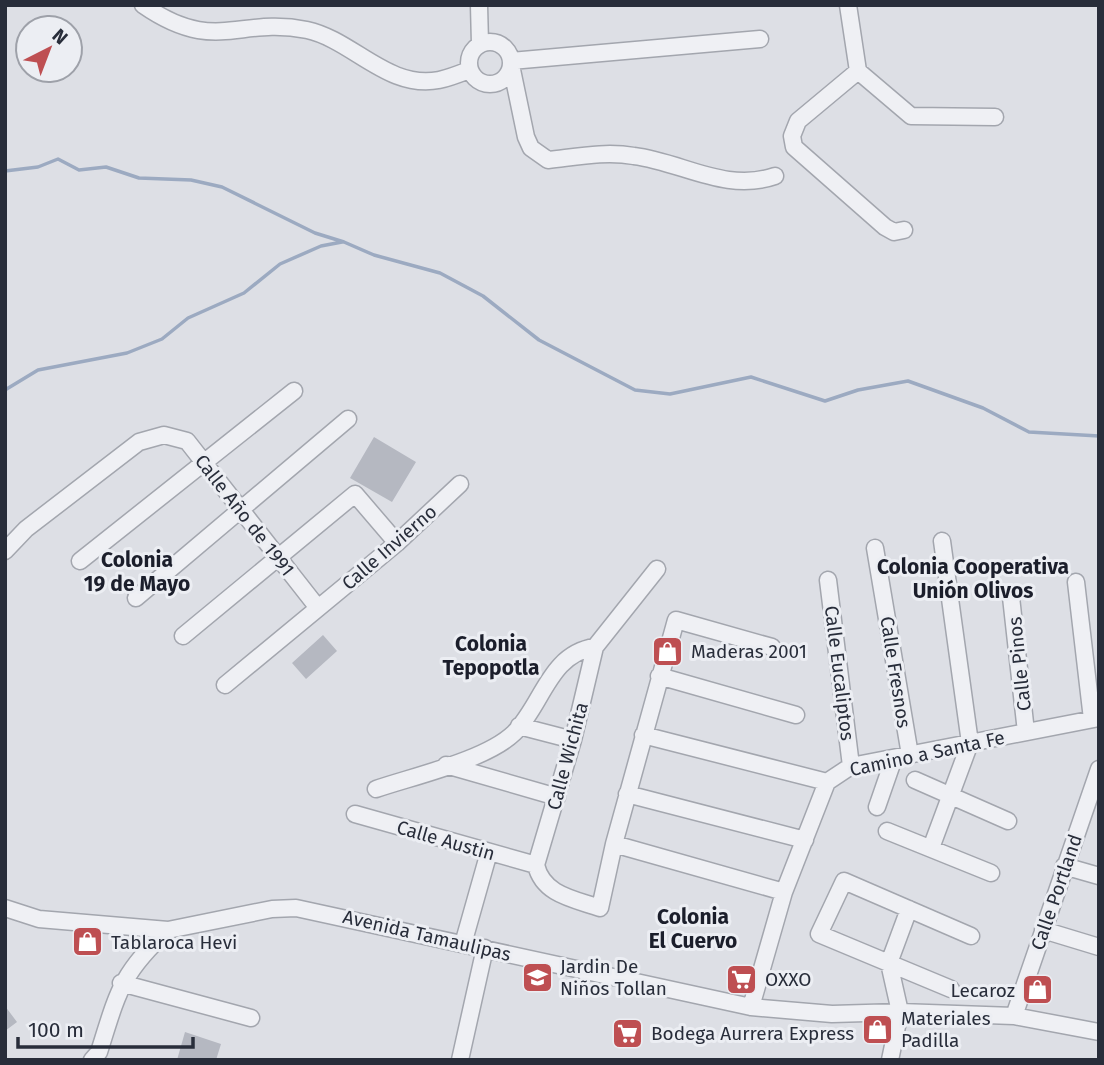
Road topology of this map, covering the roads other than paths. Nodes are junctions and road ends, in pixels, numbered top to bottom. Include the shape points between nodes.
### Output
1 (143, 5) edge
2 (479, 5) edge
3 (848, 5) edge
4 (760, 39) dead end
5 (480, 44) junction
6 (511, 63) junction
7 (469, 70) junction
8 (858, 71) junction
9 (995, 117) dead end
10 (775, 176) dead end
11 (904, 230) dead end
12 (294, 391) dead end
13 (348, 419) dead end
14 (205, 463) junction
15 (460, 484) dead end
16 (241, 509) junction
17 (942, 541) dead end
18 (397, 542) junction
19 (876, 548) dead end
20 (5, 551) edge
21 (277, 555) junction
22 (80, 561) dead end
23 (657, 569) dead end
24 (828, 580) dead end
25 (1076, 582) dead end
26 (1011, 597) dead end
27 (136, 598) dead end
28 (318, 608) junction
29 (183, 636) dead end
30 (595, 647) junction
31 (772, 647) dead end
32 (659, 676) junction
33 (225, 685) dead end
34 (796, 715) dead end
35 (1096, 719) edge
36 (519, 726) junction
37 (1026, 732) junction
38 (643, 736) junction
39 (573, 740) junction
40 (970, 743) junction
41 (902, 757) junction
42 (446, 765) junction
43 (851, 766) junction
44 (1099, 769) edge
45 (915, 780) dead end
46 (827, 782) junction
47 (376, 789) dead end
48 (627, 794) junction
49 (953, 796) junction
50 (557, 797) junction
51 (877, 807) dead end
52 (1092, 807) edge
53 (355, 814) dead end
54 (1008, 821) dead end
55 (887, 831) dead end
56 (805, 840) junction
57 (614, 844) junction
58 (931, 848) junction
59 (489, 852) junction
60 (536, 864) junction
61 (1064, 866) junction
62 (991, 873) dead end
63 (1099, 876) edge
64 (784, 892) junction
65 (5, 908) edge
66 (909, 909) junction
67 (168, 930) junction
68 (1043, 930) junction
69 (971, 936) dead end
70 (463, 944) junction
71 (1099, 947) edge
72 (485, 948) junction
73 (889, 963) junction
74 (121, 983) junction
75 (951, 989) dead end
76 (751, 1007) junction
77 (900, 1012) junction
78 (1014, 1016) junction
79 (251, 1018) dead end
80 (1099, 1032) edge
81 (92, 1060) edge
82 (460, 1060) edge
83 (890, 1060) edge

1 - 7 street via 163,19 199,32 286,28 317,33 403,78 439,80
2 - 5 street
3 - 8 street
4 - 6 street
5 - 6 street via 500,44
5 - 7 street via 470,55
6 - 7 street via 504,80 488,85 473,78
6 - 10 street via 526,137 531,148 548,160 634,156 726,181 746,183
8 - 9 street via 912,116
8 - 11 street via 798,121 792,136 794,146 885,227 894,232
12 - 14 street
13 - 16 street
14 - 16 street, Calle Año de 1991
14 - 20 street, Calle Año de 1991 via 187,441 164,435 139,442 26,529
14 - 22 street
15 - 18 street, Calle Invierno
16 - 21 street, Calle Año de 1991
16 - 27 street
17 - 40 street
18 - 21 street via 355,495
18 - 28 street, Calle Invierno
19 - 41 street, Calle Fresnos
21 - 28 street, Calle Año de 1991
21 - 29 street
23 - 30 street
24 - 43 street, Calle Eucaliptos
25 - 35 street
26 - 37 street, Calle Pinos
28 - 33 street, Calle Invierno
30 - 36 street via 566,657
30 - 39 street, Calle Wichita
31 - 32 street via 676,620
32 - 34 street
32 - 38 street
35 - 37 street, Camino a Santa Fe
36 - 39 street
36 - 42 street via 495,748
37 - 40 street, Camino a Santa Fe
38 - 46 street
38 - 48 street
39 - 50 street, Calle Wichita
40 - 41 street, Camino a Santa Fe
40 - 49 street
41 - 43 street, Camino a Santa Fe
41 - 51 street
42 - 47 street
42 - 50 street
43 - 46 street, Camino a Santa Fe
44 - 52 street, Calle Portland
45 - 49 street
46 - 56 street, Camino a Santa Fe
48 - 56 street
48 - 57 street
49 - 54 street
49 - 58 street
50 - 60 street, Calle Wichita
52 - 61 street, Calle Portland
53 - 59 street, Calle Austin
55 - 58 street
56 - 64 street, Camino a Santa Fe
57 - 60 street via 600,908 556,892 545,884
57 - 64 street
58 - 62 street
59 - 60 street, Calle Austin
59 - 70 street
61 - 63 street
61 - 68 street, Calle Portland
64 - 76 street, Camino a Santa Fe
65 - 67 street, Avenida Tamaulipas via 39,919
66 - 69 street
66 - 73 street
66 - 73 street via 844,881 819,934
67 - 70 street, Avenida Tamaulipas via 296,908
67 - 74 street
68 - 71 street
68 - 78 street, Calle Portland
70 - 72 street, Avenida Tamaulipas
72 - 76 street, Avenida Tamaulipas
72 - 82 street
73 - 75 street
73 - 77 street
74 - 79 street
74 - 81 street via 99,1052
76 - 77 street, Avenida Tamaulipas via 832,1014
77 - 78 street, Avenida Tamaulipas
77 - 83 street
78 - 80 street, Avenida Tamaulipas

